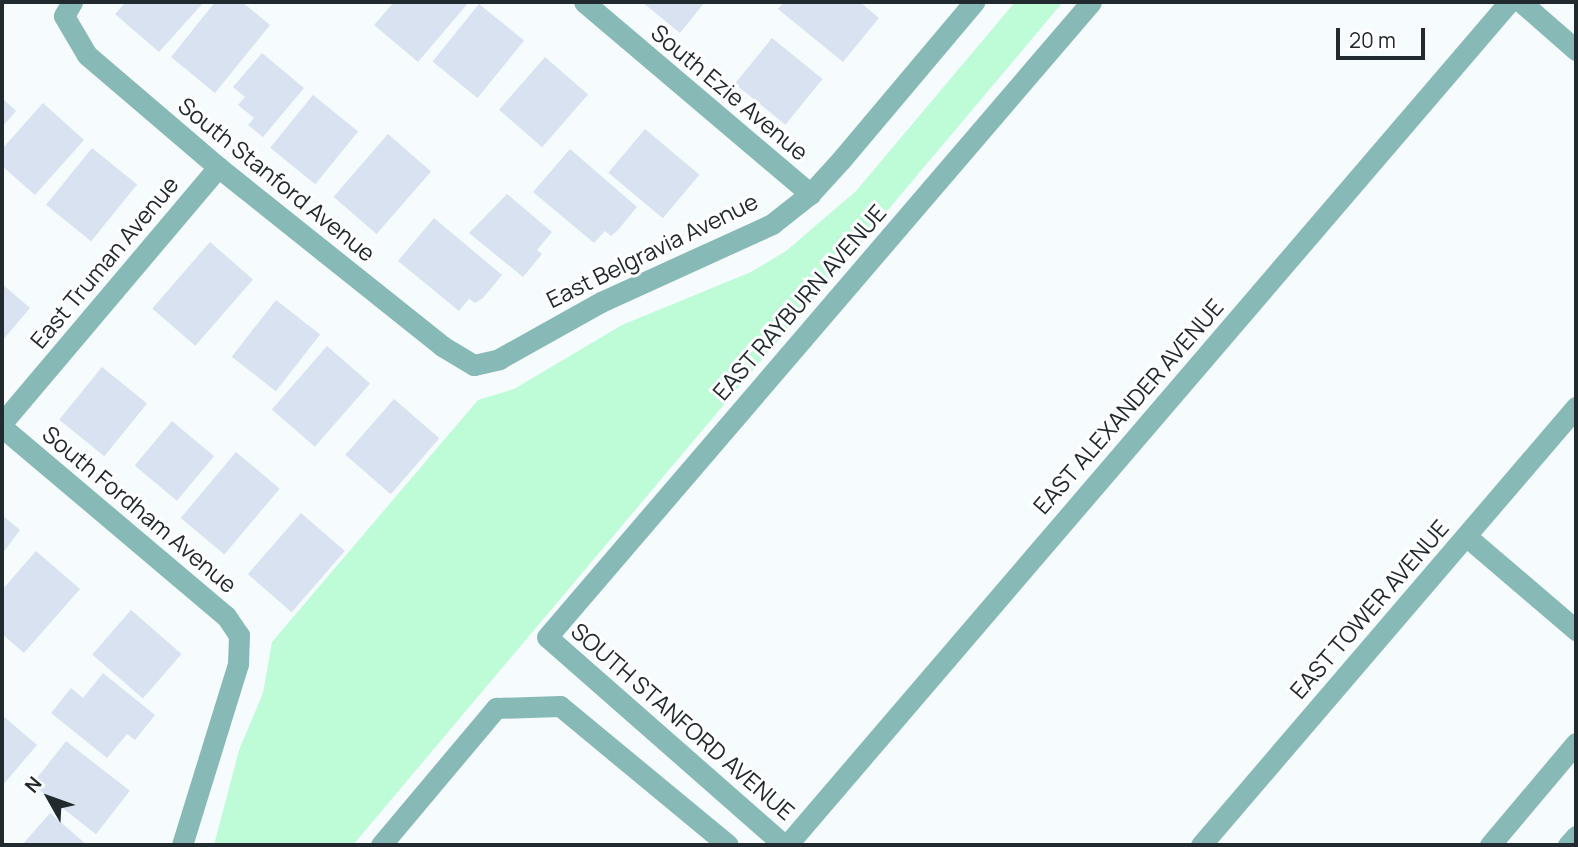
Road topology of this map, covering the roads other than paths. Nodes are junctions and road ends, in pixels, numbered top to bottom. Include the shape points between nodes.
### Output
1 (584, 2) edge
2 (974, 2) edge
3 (1091, 2) edge
4 (1509, 2) edge
5 (1521, 2) edge
6 (68, 9) edge
7 (1576, 50) edge
8 (218, 167) junction
9 (810, 194) junction
10 (474, 365) joint
11 (1576, 407) edge
12 (2, 425) edge
13 (1466, 536) junction
14 (1576, 630) edge
15 (547, 637) joint
16 (1576, 743) edge
17 (1576, 836) edge
18 (181, 845) edge
19 (381, 845) edge
20 (728, 845) edge
21 (785, 845) edge
22 (1201, 845) edge
23 (1490, 845) edge
24 (1568, 845) edge

1 - 9 street, South Ezie Avenue
2 - 9 street, East Belgravia Avenue
3 - 15 street, EAST RAYBURN AVENUE
4 - 21 street, EAST ALEXANDER AVENUE
5 - 7 street
6 - 8 street, South Stanford Avenue via 87,55
8 - 10 street, South Stanford Avenue via 442,346
8 - 12 street, East Truman Avenue
9 - 10 street, East Belgravia Avenue via 772,224 718,252 601,302 499,359
11 - 13 street, EAST TOWER AVENUE
12 - 18 street, South Fordham Avenue via 226,616 239,635 238,664
13 - 14 street
13 - 22 street, EAST TOWER AVENUE
15 - 21 street, SOUTH STANFORD AVENUE
16 - 23 street
17 - 24 street
19 - 20 street via 496,708 560,706

